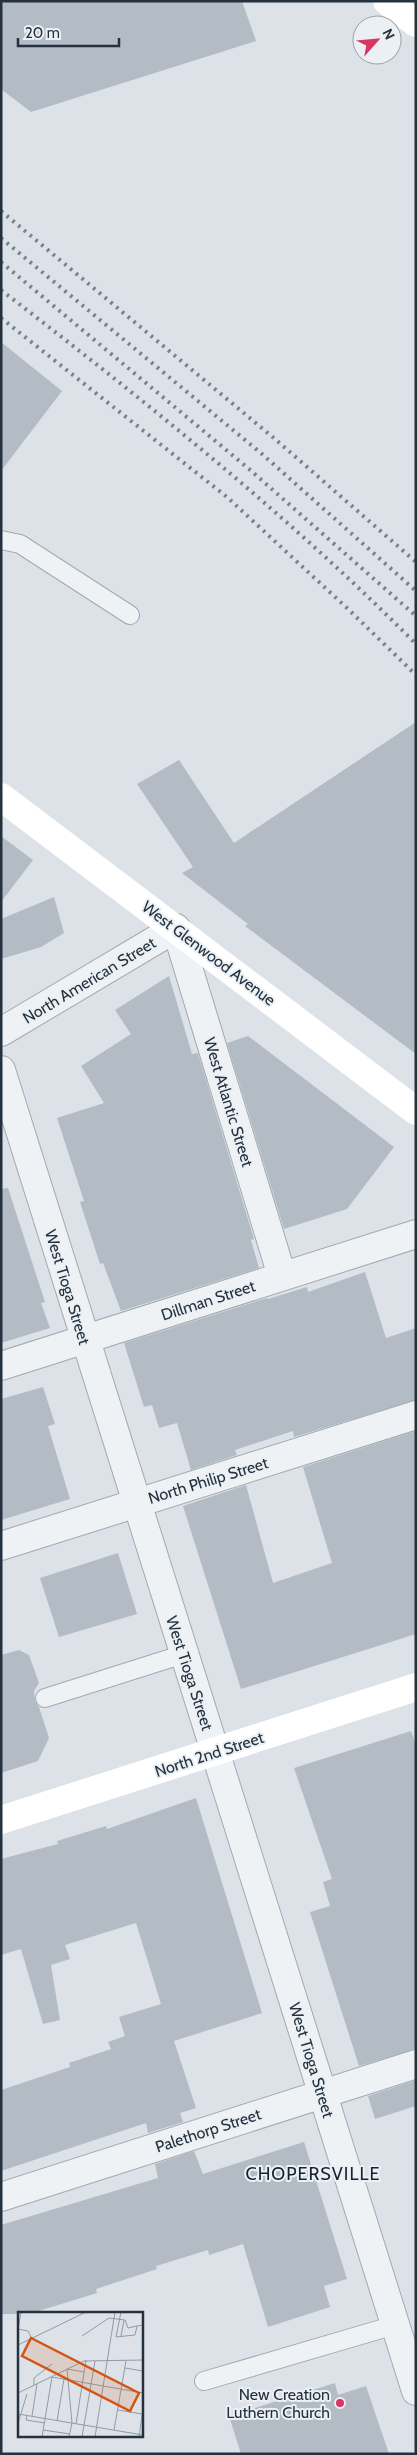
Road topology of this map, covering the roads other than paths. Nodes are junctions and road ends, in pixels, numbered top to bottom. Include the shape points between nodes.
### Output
1 (1, 540) edge
2 (130, 614) dead end
3 (1, 797) edge
4 (176, 928) junction
5 (1, 1032) edge
6 (1, 1070) edge
7 (416, 1111) edge
8 (416, 1234) edge
9 (282, 1276) junction
10 (84, 1340) junction
11 (1, 1366) edge
12 (416, 1415) edge
13 (136, 1503) junction
14 (1, 1546) edge
15 (184, 1654) junction
16 (416, 1687) edge
17 (45, 1698) dead end
18 (216, 1753) junction
19 (1, 1820) edge
20 (416, 2064) edge
21 (323, 2094) junction
22 (1, 2197) edge
23 (395, 2325) junction
24 (204, 2381) dead end
25 (416, 2391) edge

1 - 2 lane via 20,544
3 - 4 main road, West Glenwood Avenue
4 - 5 street, North American Street
4 - 7 main road, West Glenwood Avenue
4 - 9 street, West Atlantic Street
6 - 10 street, West Tioga Street
8 - 9 street, Dillman Street
9 - 10 street, Dillman Street
10 - 11 street, Dillman Street
10 - 13 street, West Tioga Street
12 - 13 street, North Philip Street
13 - 14 street, North Philip Street
13 - 15 street, West Tioga Street
15 - 17 lane
15 - 18 street, West Tioga Street
16 - 18 main road, North 2nd Street
18 - 19 main road, North 2nd Street
18 - 21 street, West Tioga Street
20 - 21 street, Palethorp Street
21 - 22 street, Palethorp Street
21 - 23 street, West Tioga Street
23 - 24 lane
23 - 25 street, West Tioga Street

